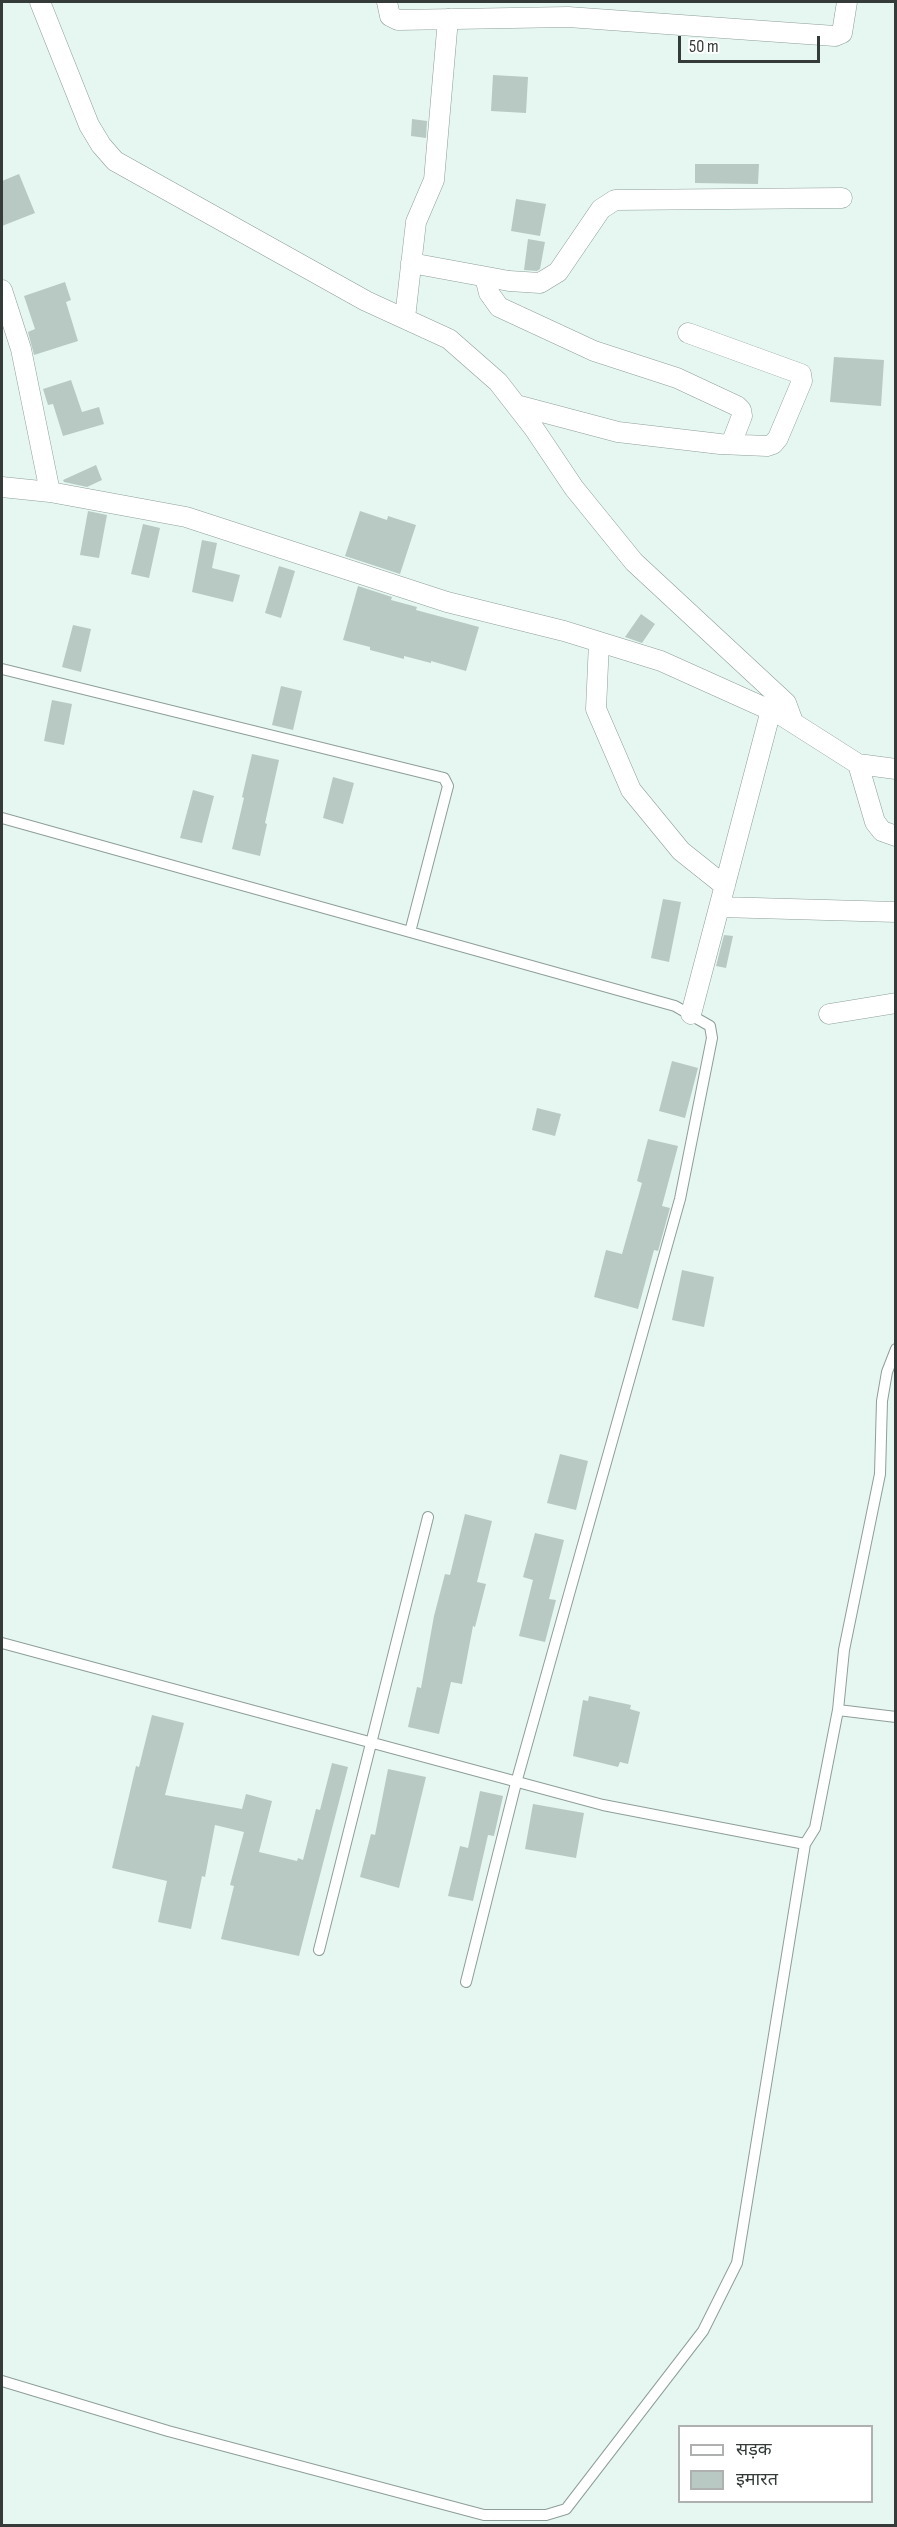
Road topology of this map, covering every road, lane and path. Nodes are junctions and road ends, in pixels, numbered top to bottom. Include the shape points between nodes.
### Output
1 (40, 2) edge
2 (387, 2) edge
3 (847, 2) edge
4 (448, 19) junction
5 (842, 198) dead end
6 (411, 263) junction
7 (485, 277) junction
8 (2, 290) edge
9 (405, 318) junction
10 (688, 333) dead end
11 (516, 405) junction
12 (731, 444) junction
13 (2, 488) edge
14 (50, 492) junction
15 (599, 642) junction
16 (2, 669) edge
17 (771, 710) junction
18 (793, 722) junction
19 (858, 764) junction
20 (896, 769) edge
21 (2, 818) edge
22 (896, 836) edge
23 (725, 886) junction
24 (720, 907) junction
25 (896, 912) edge
26 (410, 932) junction
27 (896, 1003) edge
28 (691, 1014) junction
29 (829, 1014) dead end
30 (896, 1349) edge
31 (428, 1517) dead end
32 (2, 1643) edge
33 (838, 1710) junction
34 (896, 1717) edge
35 (373, 1744) junction
36 (516, 1783) junction
37 (805, 1844) junction
38 (319, 1950) dead end
39 (466, 1982) dead end
40 (2, 2381) edge
41 (483, 2520) edge

1 - 9 street via 89,125 115,161 366,301
2 - 4 street via 390,16 398,20
3 - 4 street via 842,33 835,36 568,17
4 - 6 street via 434,180 416,222
5 - 7 street via 615,200 601,209 558,272 549,279 540,282
6 - 7 street
6 - 9 street
7 - 12 street via 489,293 499,307 594,351 677,378 737,406 742,416
8 - 14 street via 21,349
9 - 11 street via 448,339 498,382
10 - 12 street via 801,374 802,381 773,444
11 - 12 street via 618,432
11 - 18 street via 574,488 634,562 786,703
13 - 14 street
14 - 15 street via 186,517 447,602
15 - 17 street via 661,662
15 - 23 street via 596,709 631,790 681,851
16 - 26 lane via 444,778 448,786
17 - 18 street
17 - 23 street
18 - 19 street
19 - 20 street
19 - 22 street via 874,822 882,831
21 - 26 lane
23 - 24 street
24 - 25 street
24 - 28 street
26 - 28 lane via 675,1006
27 - 29 street
28 - 36 lane via 710,1026 712,1038 680,1199
30 - 33 lane via 882,1401 880,1474 844,1650
31 - 35 lane
32 - 35 lane
33 - 34 lane
33 - 37 lane via 815,1828
35 - 36 lane
35 - 38 lane
36 - 37 lane via 603,1805
36 - 39 lane
37 - 41 lane via 737,2263 703,2331 566,2509 546,2515
40 - 41 lane

